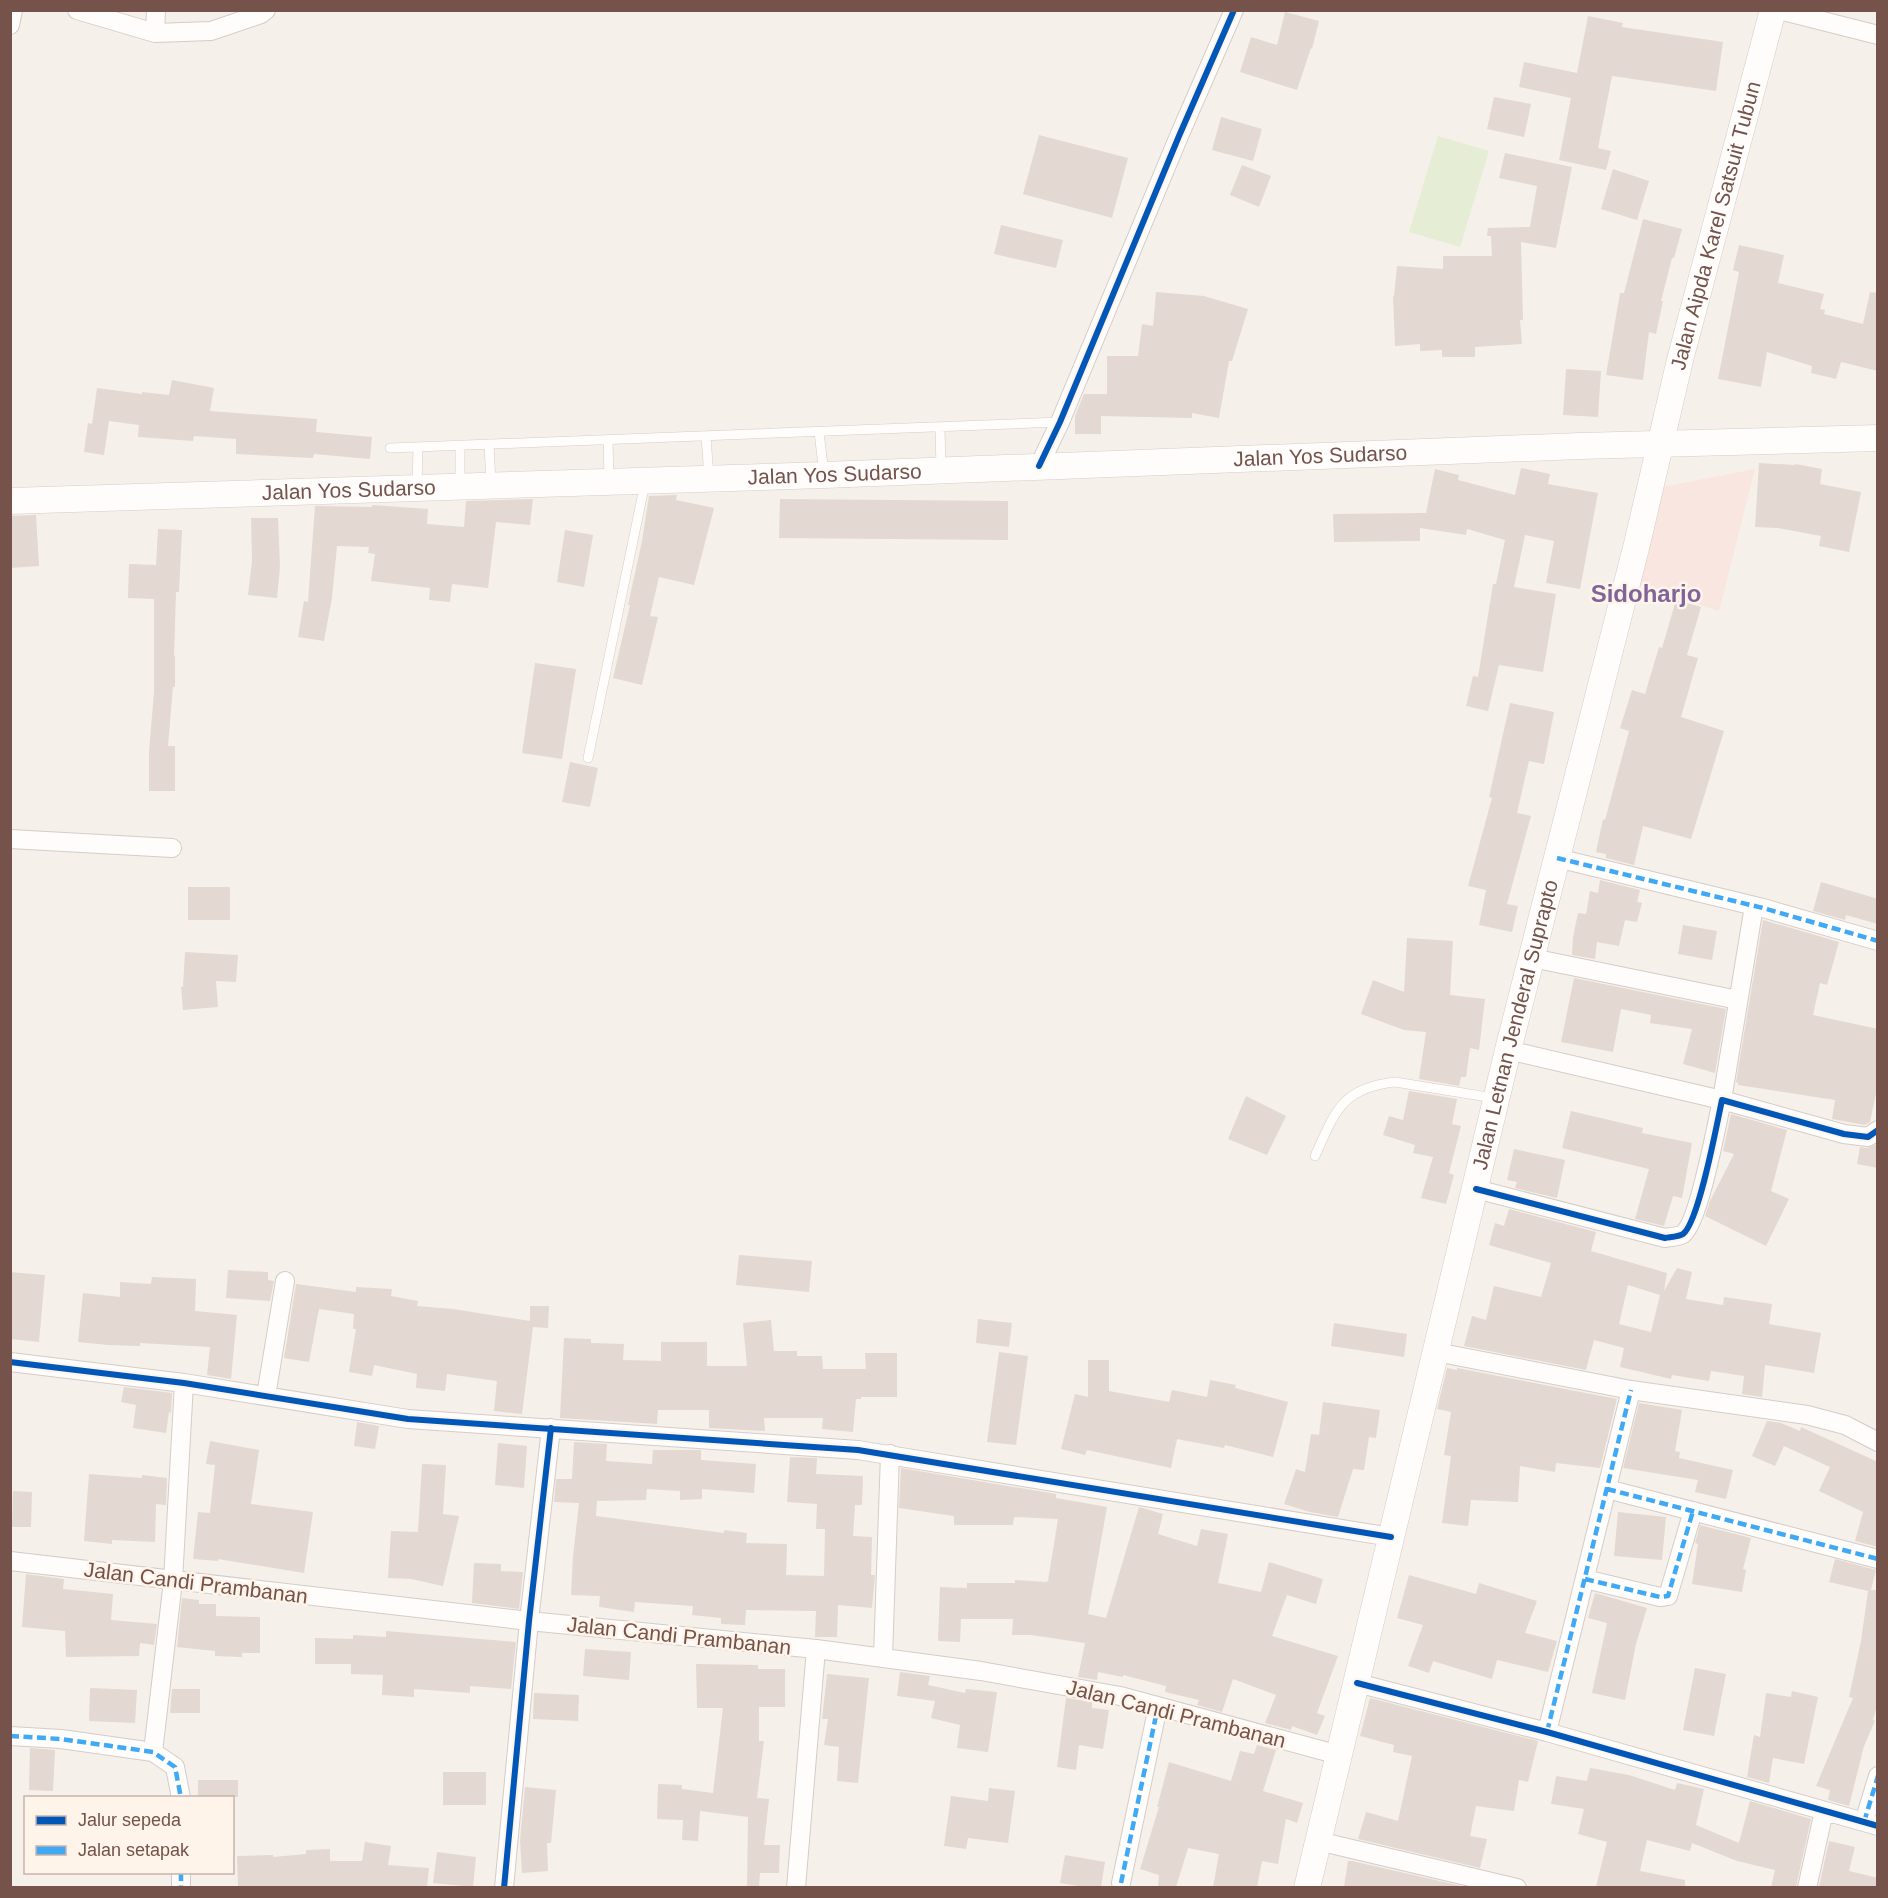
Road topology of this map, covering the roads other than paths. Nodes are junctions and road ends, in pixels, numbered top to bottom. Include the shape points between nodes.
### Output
1 (14, 10) edge
2 (77, 10) edge
3 (156, 10) edge
4 (266, 10) edge
5 (1234, 10) edge
6 (1773, 10) edge
7 (1779, 10) edge
8 (10, 25) edge
9 (154, 33) junction
10 (1878, 35) edge
11 (1060, 422) junction
12 (940, 427) junction
13 (819, 432) junction
14 (706, 436) junction
15 (1878, 438) edge
16 (608, 440) junction
17 (1659, 443) junction
18 (489, 444) junction
19 (460, 445) junction
20 (418, 447) junction
21 (390, 448) dead end
22 (1039, 466) junction
23 (941, 470) junction
24 (824, 475) junction
25 (709, 479) junction
26 (646, 481) junction
27 (609, 482) junction
28 (491, 486) junction
29 (460, 487) junction
30 (417, 488) junction
31 (10, 501) edge
32 (588, 758) dead end
33 (10, 839) edge
34 (172, 848) dead end
35 (1577, 863) junction
36 (1754, 906) junction
37 (1878, 941) edge
38 (1532, 958) junction
39 (1738, 1000) junction
40 (1508, 1050) junction
41 (1497, 1098) junction
42 (1722, 1100) junction
43 (1878, 1130) edge
44 (1315, 1156) dead end
45 (1476, 1189) junction
46 (285, 1281) dead end
47 (1436, 1352) junction
48 (10, 1362) edge
49 (184, 1383) junction
50 (1631, 1390) junction
51 (266, 1396) junction
52 (551, 1428) junction
53 (1878, 1442) edge
54 (890, 1454) junction
55 (1607, 1489) junction
56 (1693, 1511) junction
57 (1391, 1537) junction
58 (1878, 1559) edge
59 (10, 1561) edge
60 (1585, 1579) junction
61 (173, 1581) junction
62 (529, 1621) junction
63 (816, 1649) junction
64 (883, 1657) junction
65 (1374, 1687) junction
66 (1158, 1706) junction
67 (1547, 1732) junction
68 (10, 1736) edge
69 (153, 1752) junction
70 (1339, 1755) junction
71 (1878, 1776) edge
72 (181, 1796) edge
73 (1824, 1811) junction
74 (1871, 1824) edge
75 (1318, 1841) junction
76 (1121, 1882) dead end
77 (504, 1887) edge
78 (796, 1887) edge
79 (1307, 1887) edge
80 (1517, 1887) edge
81 (1807, 1887) edge

1 - 8 street
2 - 9 street
3 - 9 street
4 - 9 street via 211,32
5 - 11 street
6 - 17 main road, Jalan Aipda Karel Satsuit Tubun
7 - 10 street
11 - 12 lane
11 - 22 street
12 - 13 lane
12 - 23 lane
13 - 14 lane
13 - 24 lane
14 - 16 lane
14 - 25 lane
15 - 17 main road, Jalan Yos Sudarso
16 - 18 lane
16 - 27 lane
17 - 22 main road, Jalan Yos Sudarso
17 - 35 main road, Jalan Letnan Jenderal Suprapto via 1636,544
18 - 19 lane
18 - 28 lane
19 - 20 lane
19 - 29 lane
20 - 21 lane
20 - 30 lane
22 - 23 main road, Jalan Yos Sudarso
23 - 24 main road, Jalan Yos Sudarso
24 - 25 main road, Jalan Yos Sudarso
25 - 26 main road, Jalan Yos Sudarso
26 - 27 main road, Jalan Yos Sudarso
26 - 32 lane
27 - 28 main road, Jalan Yos Sudarso
28 - 29 main road, Jalan Yos Sudarso
29 - 30 main road, Jalan Yos Sudarso
30 - 31 main road, Jalan Yos Sudarso
33 - 34 street
35 - 36 street
35 - 38 main road, Jalan Letnan Jenderal Suprapto
36 - 37 street
36 - 39 street
38 - 39 street
38 - 40 main road, Jalan Letnan Jenderal Suprapto
39 - 42 street
40 - 41 main road, Jalan Letnan Jenderal Suprapto
40 - 42 street
41 - 44 lane via 1383,1083 1345,1100 1333,1115
41 - 45 main road, Jalan Letnan Jenderal Suprapto
42 - 43 street via 1844,1134 1868,1137
42 - 45 street via 1694,1215 1682,1234 1665,1238
45 - 47 main road, Jalan Letnan Jenderal Suprapto
46 - 51 street
47 - 50 street
47 - 57 main road, Jalan Letnan Jenderal Suprapto
48 - 49 street
49 - 51 street
49 - 61 street
50 - 53 street via 1807,1415 1845,1425
50 - 55 street
51 - 52 street via 408,1419
52 - 54 street
52 - 62 street
54 - 57 street
54 - 64 street
55 - 56 street
55 - 60 street
56 - 58 street
56 - 60 street via 1668,1596 1660,1598
57 - 65 main road, Jalan Letnan Jenderal Suprapto
59 - 61 street, Jalan Candi Prambanan
60 - 67 street
61 - 62 street, Jalan Candi Prambanan
61 - 69 street
62 - 63 street, Jalan Candi Prambanan
62 - 77 street
63 - 64 street, Jalan Candi Prambanan
63 - 78 street
64 - 66 street, Jalan Candi Prambanan via 981,1671
65 - 67 street
65 - 70 main road, Jalan Letnan Jenderal Suprapto
66 - 70 street, Jalan Candi Prambanan
66 - 76 street
67 - 73 street
68 - 69 street via 61,1738
69 - 72 street via 175,1767
70 - 75 main road, Jalan Letnan Jenderal Suprapto
71 - 74 street
73 - 74 street
73 - 81 street
75 - 79 main road, Jalan Letnan Jenderal Suprapto
75 - 80 street

